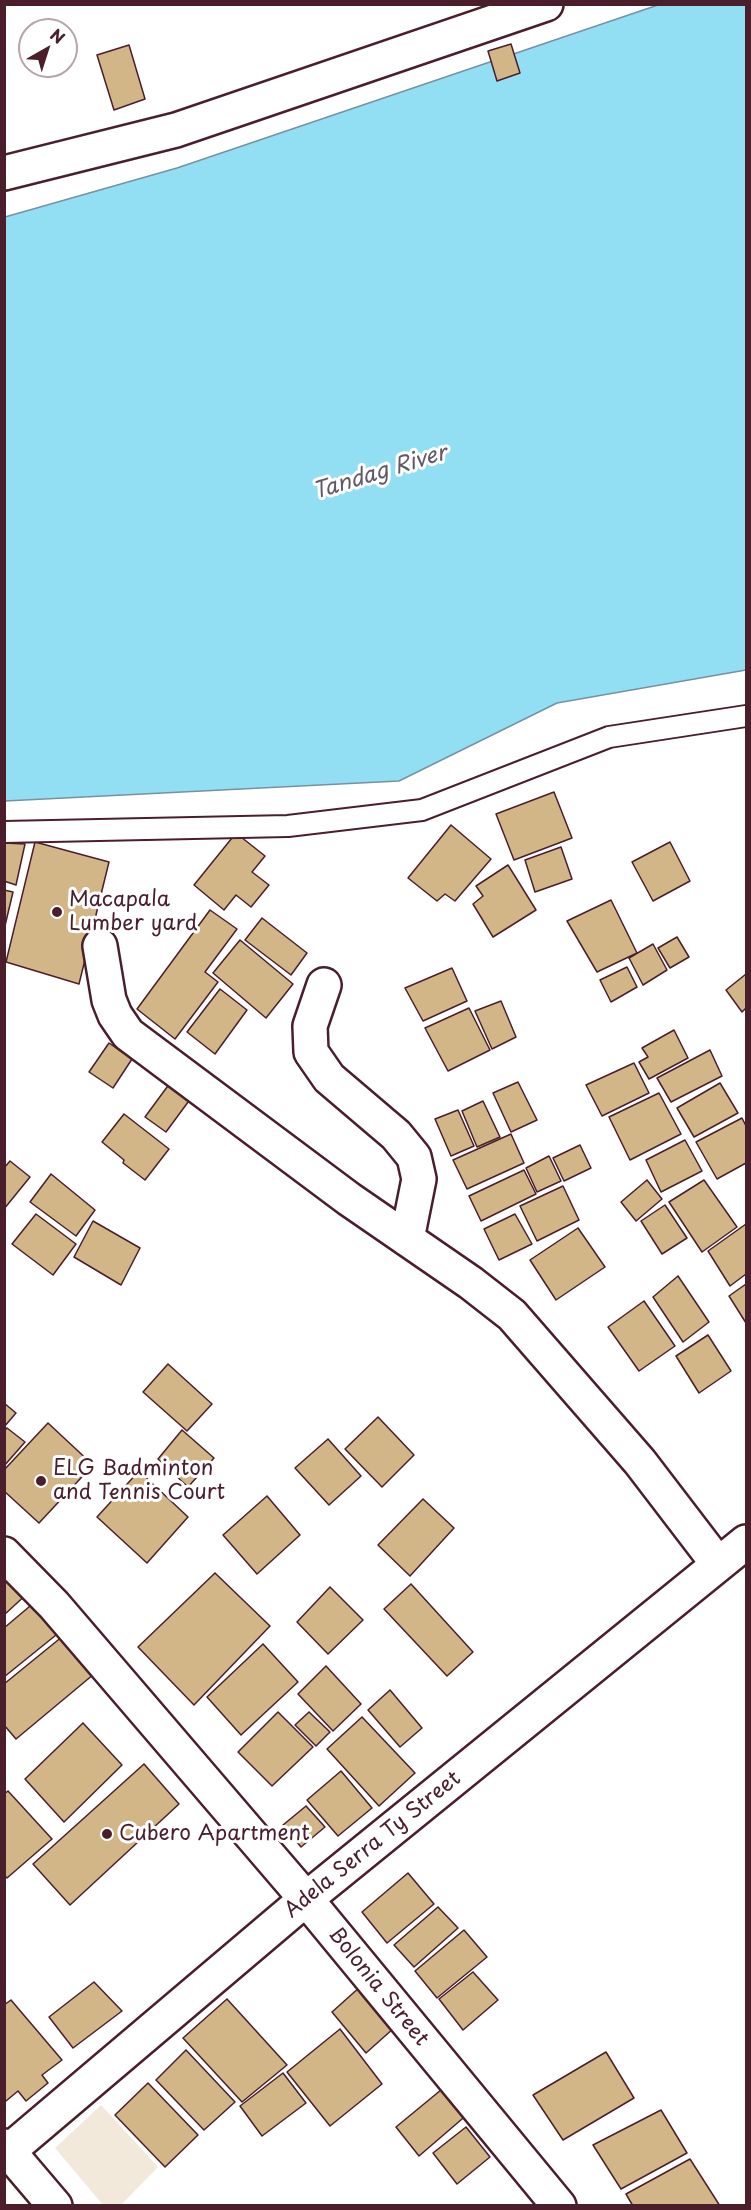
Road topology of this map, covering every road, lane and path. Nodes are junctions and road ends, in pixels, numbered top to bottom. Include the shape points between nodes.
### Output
1 (546, 4) edge
2 (4, 173) edge
3 (747, 716) edge
4 (4, 832) edge
5 (100, 946) dead end
6 (324, 985) dead end
7 (407, 1239) junction
8 (747, 1542) edge
9 (4, 1554) edge
10 (718, 1564) junction
11 (306, 1899) junction
12 (6, 2151) edge
13 (56, 2205) edge
14 (559, 2205) edge

1 - 2 street via 176,130
3 - 4 lane via 609,737 422,810 288,826
5 - 7 street via 109,1000 128,1034 142,1048
6 - 7 street via 310,1026 311,1052 329,1078 396,1135 414,1157 419,1179
7 - 10 street via 471,1283 519,1323 640,1462
8 - 10 street, Adela Serra Ty Street
9 - 11 street, Bolonia Street via 54,1605
10 - 11 street, Adela Serra Ty Street
11 - 12 street, Adela Serra Ty Street
11 - 14 street, Bolonia Street
12 - 13 street

